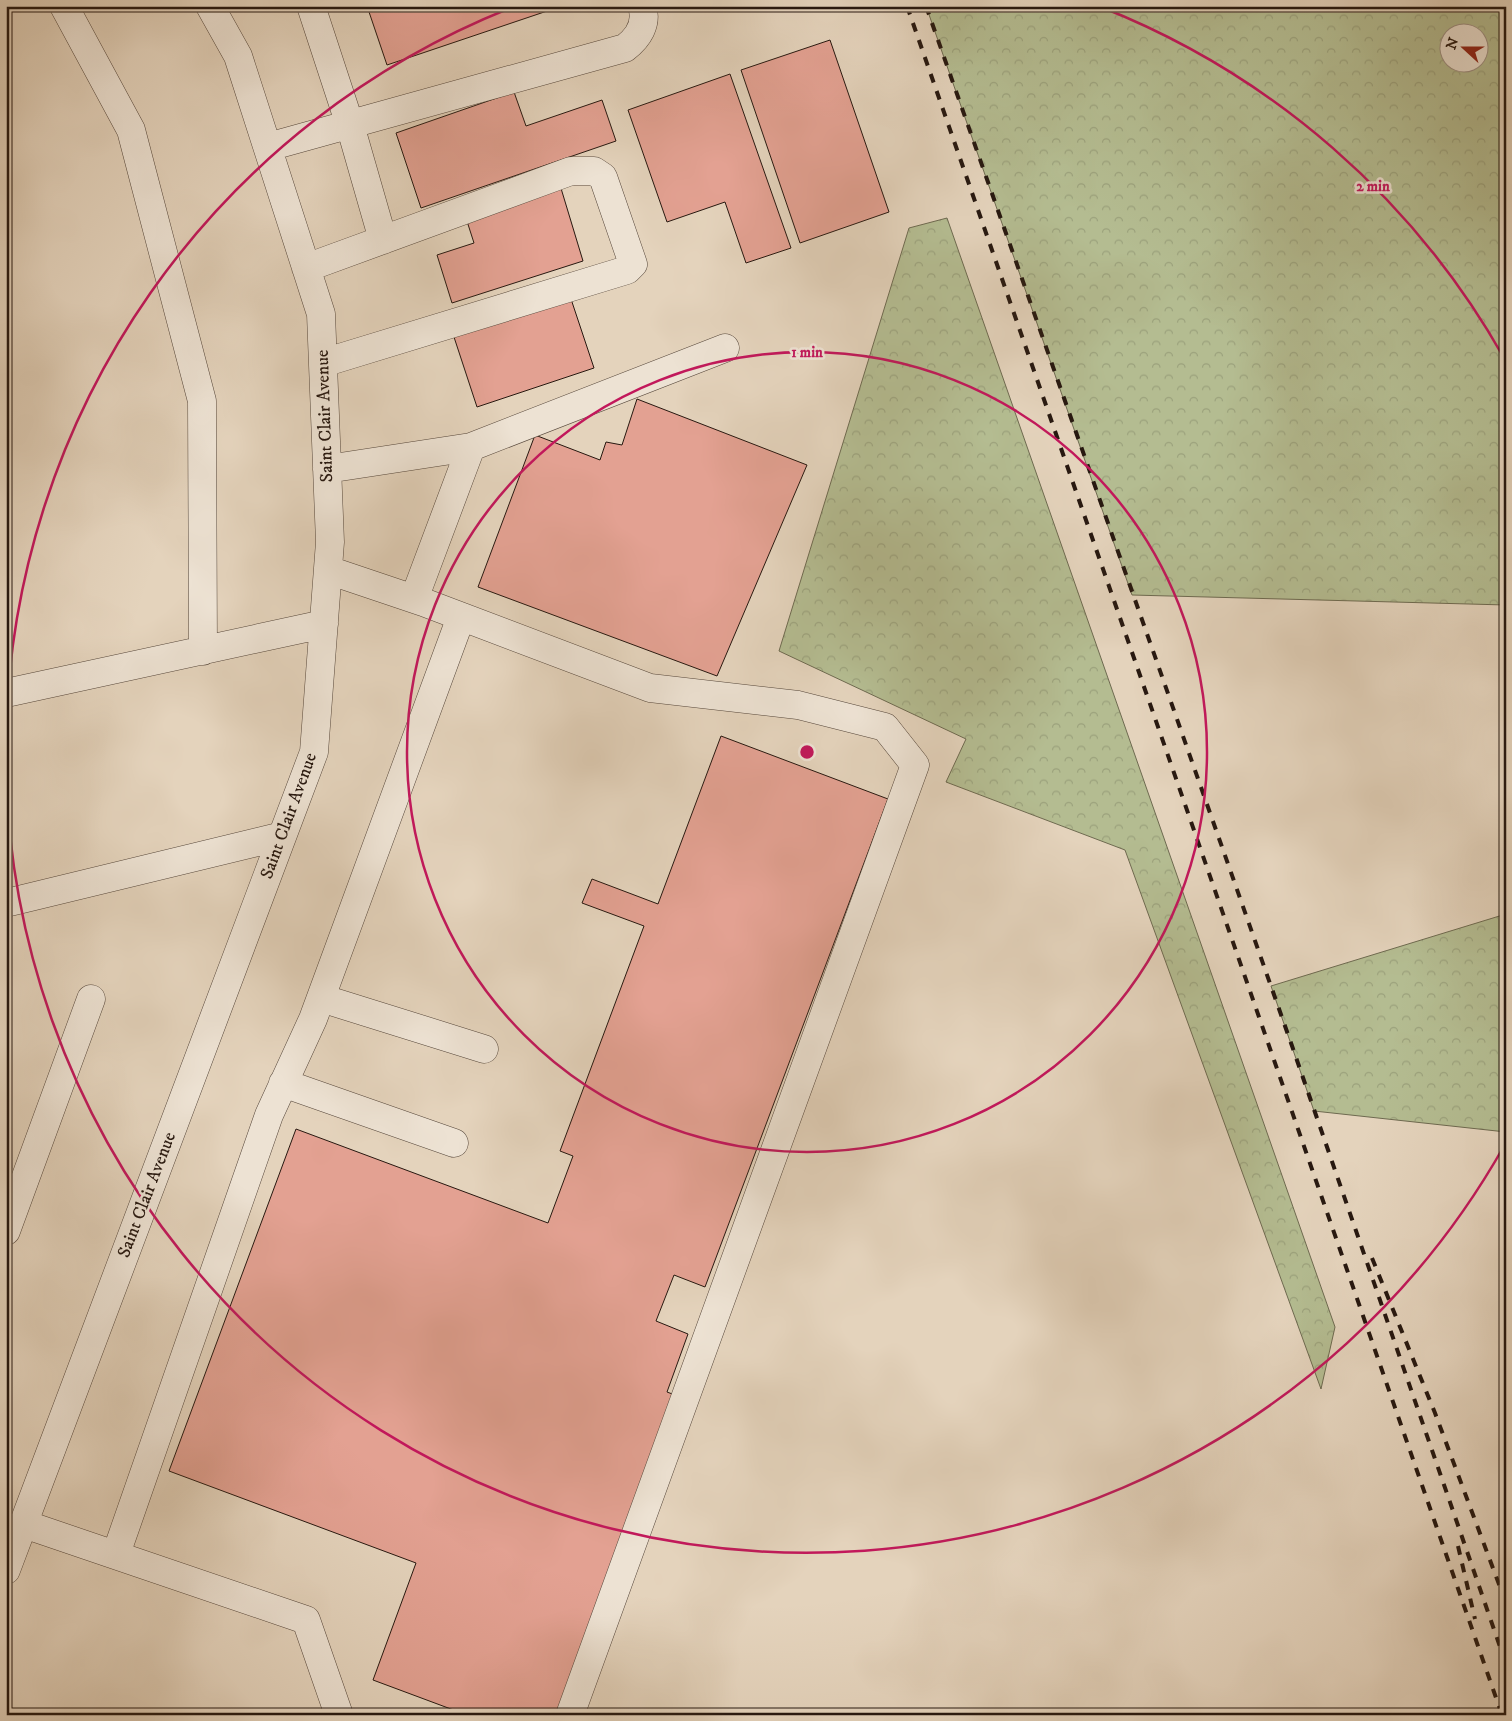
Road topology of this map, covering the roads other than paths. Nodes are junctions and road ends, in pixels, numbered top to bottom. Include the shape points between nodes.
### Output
1 (64, 6) edge
2 (210, 6) edge
3 (311, 6) edge
4 (642, 6) edge
5 (350, 125) junction
6 (268, 148) junction
7 (383, 240) junction
8 (306, 268) junction
9 (725, 348) dead end
10 (324, 363) junction
11 (471, 447) junction
12 (327, 469) junction
13 (328, 570) junction
14 (414, 599) junction
15 (461, 617) junction
16 (324, 624) junction
17 (204, 650) junction
18 (6, 693) edge
19 (282, 836) junction
20 (6, 903) edge
21 (321, 998) junction
22 (91, 999) dead end
23 (484, 1049) dead end
24 (283, 1083) junction
25 (454, 1143) dead end
26 (6, 1232) edge
27 (24, 1524) junction
28 (116, 1554) junction
29 (6, 1570) edge
30 (339, 1715) edge
31 (570, 1715) edge

1 - 17 street via 131,130 202,401
2 - 6 street, Saint Clair Avenue via 238,56
3 - 5 street
4 - 5 street via 644,13 639,36 625,48
5 - 6 street
5 - 7 street
6 - 8 street, Saint Clair Avenue
7 - 8 street
7 - 10 street via 571,171 594,171 603,177 633,264 627,270
8 - 10 street, Saint Clair Avenue via 322,314
9 - 11 street
10 - 12 street, Saint Clair Avenue
11 - 12 street
11 - 14 street
12 - 13 street, Saint Clair Avenue
13 - 14 street
13 - 16 street, Saint Clair Avenue
14 - 15 street
15 - 21 street
15 - 31 street via 650,688 798,705 885,727 915,765
16 - 17 street
16 - 19 street, Saint Clair Avenue via 314,752
17 - 18 street
19 - 20 street
19 - 27 street, Saint Clair Avenue
21 - 23 street
21 - 24 street
22 - 26 street
24 - 25 street
24 - 28 street via 269,1115
27 - 28 street
27 - 29 street, Saint Clair Avenue
28 - 30 street via 306,1620

